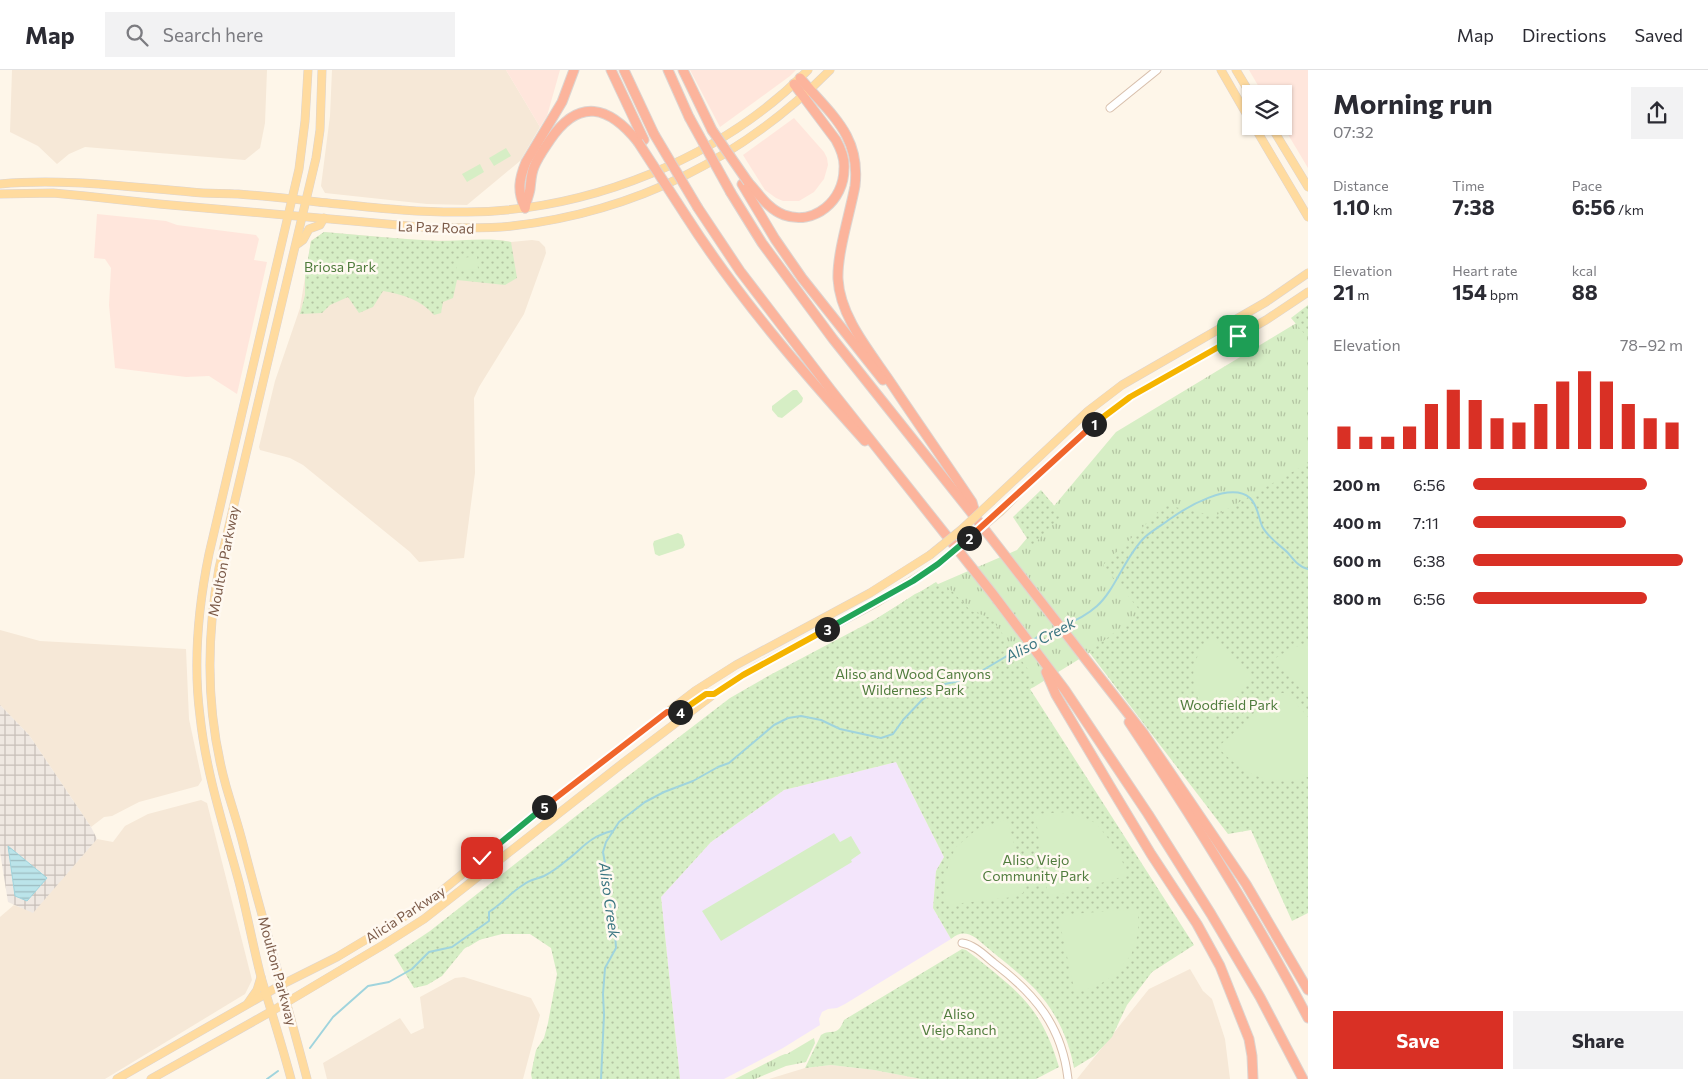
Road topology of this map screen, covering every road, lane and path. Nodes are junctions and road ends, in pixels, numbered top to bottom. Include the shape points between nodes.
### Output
1 (308, 70) edge
2 (322, 70) edge
3 (574, 70) edge
4 (611, 70) edge
5 (624, 70) edge
6 (668, 70) edge
7 (683, 70) edge
8 (808, 70) edge
9 (830, 70) edge
10 (1157, 70) edge
11 (1221, 70) edge
12 (1236, 70) edge
13 (797, 81) junction
14 (1245, 85) edge
15 (810, 90) junction
16 (802, 97) junction
17 (1242, 106) edge
18 (1110, 108) dead end
19 (1259, 135) edge
20 (1276, 135) edge
21 (641, 141) junction
22 (745, 183) junction
23 (0, 184) edge
24 (1308, 187) edge
25 (0, 194) edge
26 (292, 199) junction
27 (307, 201) junction
28 (525, 208) junction
29 (288, 215) junction
30 (303, 216) junction
31 (1308, 217) edge
32 (324, 218) junction
33 (523, 225) junction
34 (296, 244) junction
35 (1308, 274) edge
36 (1308, 292) edge
37 (920, 425) junction
38 (925, 508) junction
39 (978, 521) junction
40 (1092, 668) junction
41 (1060, 692) junction
42 (714, 694) junction
43 (667, 712) junction
44 (623, 762) junction
45 (520, 828) junction
46 (527, 837) junction
47 (962, 944) dead end
48 (261, 977) junction
49 (281, 985) junction
50 (1308, 990) edge
51 (267, 994) junction
52 (286, 1002) junction
53 (245, 1007) junction
54 (272, 1011) junction
55 (1308, 1018) edge
56 (117, 1079) edge
57 (151, 1079) edge
58 (291, 1079) edge
59 (307, 1079) edge
60 (1068, 1079) edge
61 (1253, 1079) edge
62 (1303, 1079) edge

1 - 26 main road, Moulton Parkway via 304,139
2 - 27 main road, Moulton Parkway via 320,130
3 - 28 highway via 562,102 522,171 519,197
4 - 21 highway
5 - 38 highway, bridge via 654,134 698,208 746,278
6 - 39 highway, bridge via 689,117 762,243 866,383
7 - 22 highway, bridge via 712,130
8 - 13 main road, La Paz Road
9 - 15 main road, La Paz Road
10 - 18 street
11 - 17 main road
12 - 14 main road
13 - 15 highway
13 - 16 highway
13 - 28 main road, La Paz Road via 753,117 690,156 594,194
15 - 16 main road, La Paz Road
15 - 37 highway via 852,143 856,164 855,186 838,267 845,309
16 - 22 highway via 841,149 844,177 839,192 817,214 794,217 772,208
16 - 33 main road, La Paz Road via 742,144 668,184 586,212
19 - 31 main road
20 - 24 main road
21 - 28 highway via 610,116 595,112 572,116 561,125 535,165
21 - 38 highway, bridge via 714,260 744,300
22 - 37 highway via 775,239 802,278
23 - 26 main road, La Paz Road via 71,183
25 - 29 main road, La Paz Road via 53,193
26 - 27 main road, La Paz Road
26 - 29 main road, Moulton Parkway
27 - 28 main road, La Paz Road via 384,210 438,212
27 - 30 main road, Moulton Parkway
28 - 33 main road
29 - 30 main road, La Paz Road
29 - 48 main road, Moulton Parkway via 209,554 196,643 199,715 205,752
30 - 32 main road, La Paz Road
30 - 34 main road, Moulton Parkway
32 - 33 main road, La Paz Road via 432,228
32 - 34 main road
34 - 49 main road, Moulton Parkway via 219,568 210,654 212,710 226,785
35 - 43 main road, Alicia Parkway, bridge via 1122,385 1088,411 930,555 870,593 736,664
36 - 42 main road, Alicia Parkway, bridge via 1266,320 1130,397 1097,422 938,564 876,603
37 - 39 highway via 972,502
38 - 41 highway via 1040,658
39 - 40 highway
40 - 50 highway via 1144,734 1211,830
40 - 55 highway via 1228,875
41 - 61 highway via 1151,854 1220,966 1249,1039
41 - 62 highway via 1148,814 1211,914
42 - 43 main road via 706,694 677,714
42 - 44 main road, Alicia Parkway
43 - 44 main road via 665,723 630,751
43 - 45 main road, Alicia Parkway
44 - 46 main road, Alicia Parkway
45 - 46 main road
45 - 49 main road, Alicia Parkway via 427,903
46 - 52 main road, Alicia Parkway via 424,918
47 - 60 street via 980,951 1032,996 1052,1026
48 - 51 main road, Moulton Parkway
48 - 53 main road via 254,996
49 - 51 main road, Alicia Parkway
49 - 52 main road, Moulton Parkway
51 - 53 main road, Alicia Parkway
51 - 54 main road, Moulton Parkway
52 - 54 main road, Alicia Parkway
52 - 59 main road, Moulton Parkway
53 - 56 main road, Alicia Parkway
54 - 57 main road, Alicia Parkway
54 - 58 main road, Moulton Parkway

